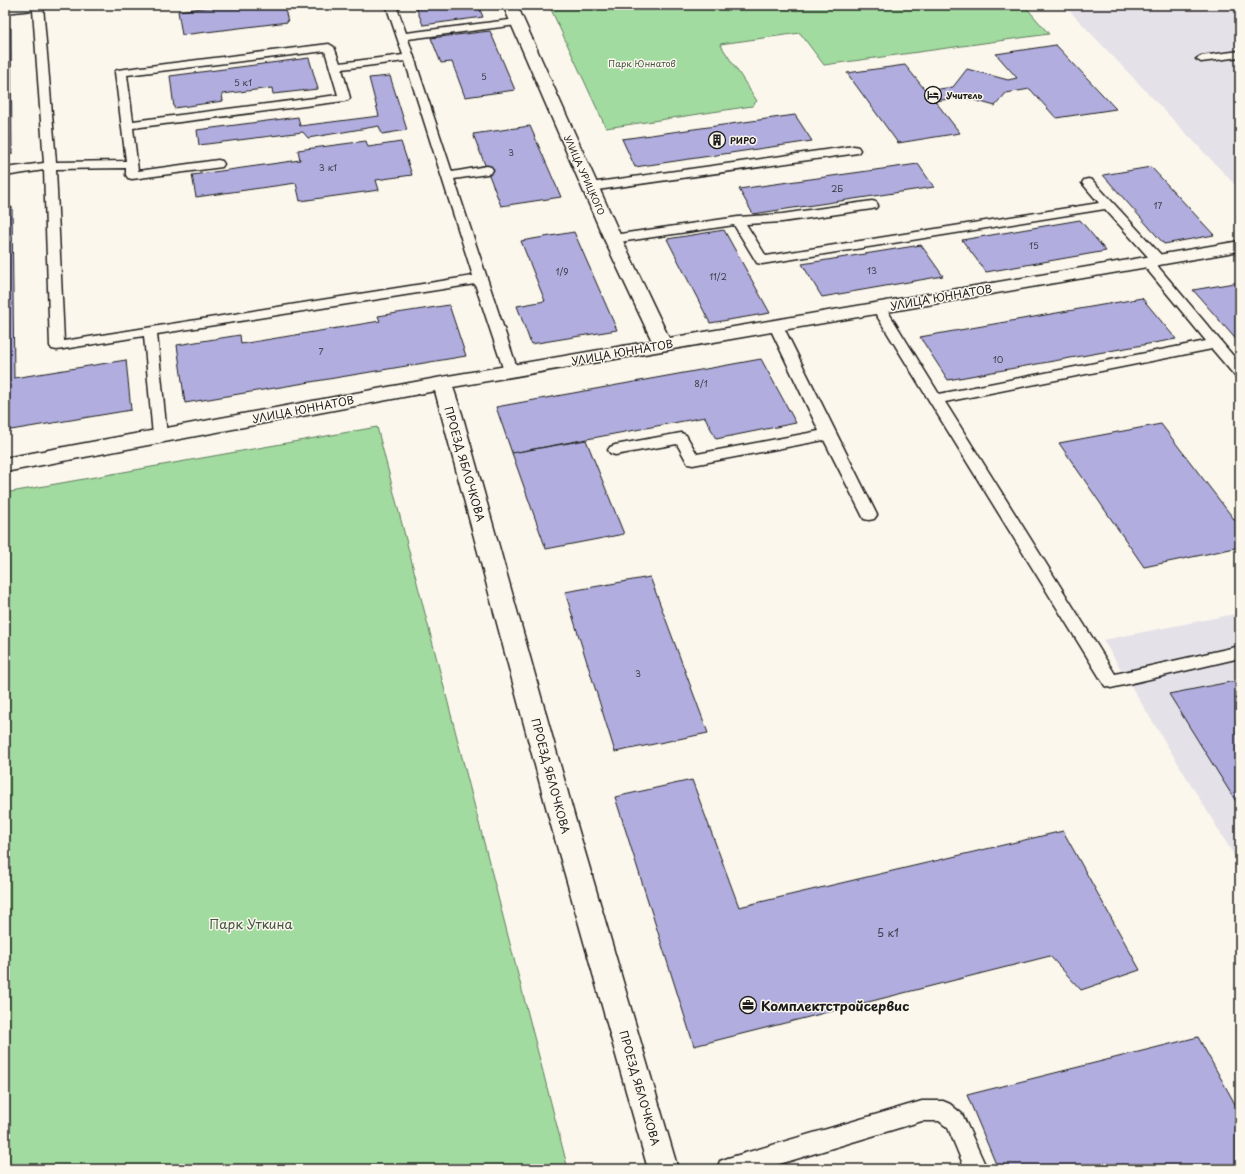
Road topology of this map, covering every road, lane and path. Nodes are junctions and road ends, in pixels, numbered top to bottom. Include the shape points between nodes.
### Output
1 (38, 5) edge
2 (391, 5) edge
3 (510, 5) edge
4 (5, 10) edge
5 (517, 22) junction
6 (402, 37) junction
7 (1240, 54) edge
8 (409, 57) junction
9 (1201, 59) dead end
10 (336, 67) junction
11 (127, 125) junction
12 (854, 150) dead end
13 (132, 164) junction
14 (218, 164) dead end
15 (50, 166) junction
16 (487, 170) dead end
17 (5, 172) edge
18 (447, 176) junction
19 (1088, 183) dead end
20 (590, 187) junction
21 (872, 205) dead end
22 (1107, 205) junction
23 (738, 221) junction
24 (613, 239) junction
25 (1240, 246) edge
26 (1153, 261) junction
27 (479, 279) junction
28 (879, 308) junction
29 (776, 326) junction
30 (150, 331) junction
31 (1215, 344) junction
32 (663, 345) junction
33 (511, 371) junction
34 (1240, 373) edge
35 (442, 383) junction
36 (935, 399) junction
37 (828, 434) junction
38 (160, 436) junction
39 (615, 450) dead end
40 (5, 465) edge
41 (869, 515) dead end
42 (1240, 652) edge
43 (663, 1169) edge
44 (728, 1169) edge
45 (976, 1169) edge

1 - 4 lane
1 - 15 lane
2 - 6 lane
3 - 5 street, УЛИЦА УРИЦКОГО
5 - 6 lane
5 - 20 street, УЛИЦА УРИЦКОГО
6 - 8 lane
7 - 9 lane
8 - 10 lane
8 - 18 lane
10 - 11 lane via 344,98
10 - 11 lane via 329,48 121,72
11 - 13 lane
12 - 20 lane
13 - 14 lane via 132,175
13 - 15 lane
15 - 17 lane
15 - 30 lane via 57,346
16 - 18 lane
18 - 27 lane
19 - 22 lane
20 - 24 street, УЛИЦА УРИЦКОГО
21 - 23 lane via 782,218
22 - 23 lane via 762,260
22 - 26 lane
23 - 24 lane
24 - 32 street, УЛИЦА УРИЦКОГО
25 - 26 street, УЛИЦА ЮННАТОВ
26 - 28 street, УЛИЦА ЮННАТОВ
26 - 31 lane
27 - 30 lane
27 - 33 lane
28 - 29 street, УЛИЦА ЮННАТОВ
28 - 36 lane
29 - 32 street, УЛИЦА ЮННАТОВ
29 - 37 lane
30 - 38 lane
31 - 34 lane
31 - 36 lane
32 - 33 street, УЛИЦА ЮННАТОВ
33 - 35 street, УЛИЦА ЮННАТОВ
35 - 38 street, УЛИЦА ЮННАТОВ
35 - 43 street, ПРОЕЗД ЯБЛОЧКОВА via 562,818
36 - 42 lane via 1111,681
37 - 39 lane via 693,460 681,438
37 - 41 lane
38 - 40 street, УЛИЦА ЮННАТОВ
44 - 45 lane via 922,1111 943,1111 956,1121

